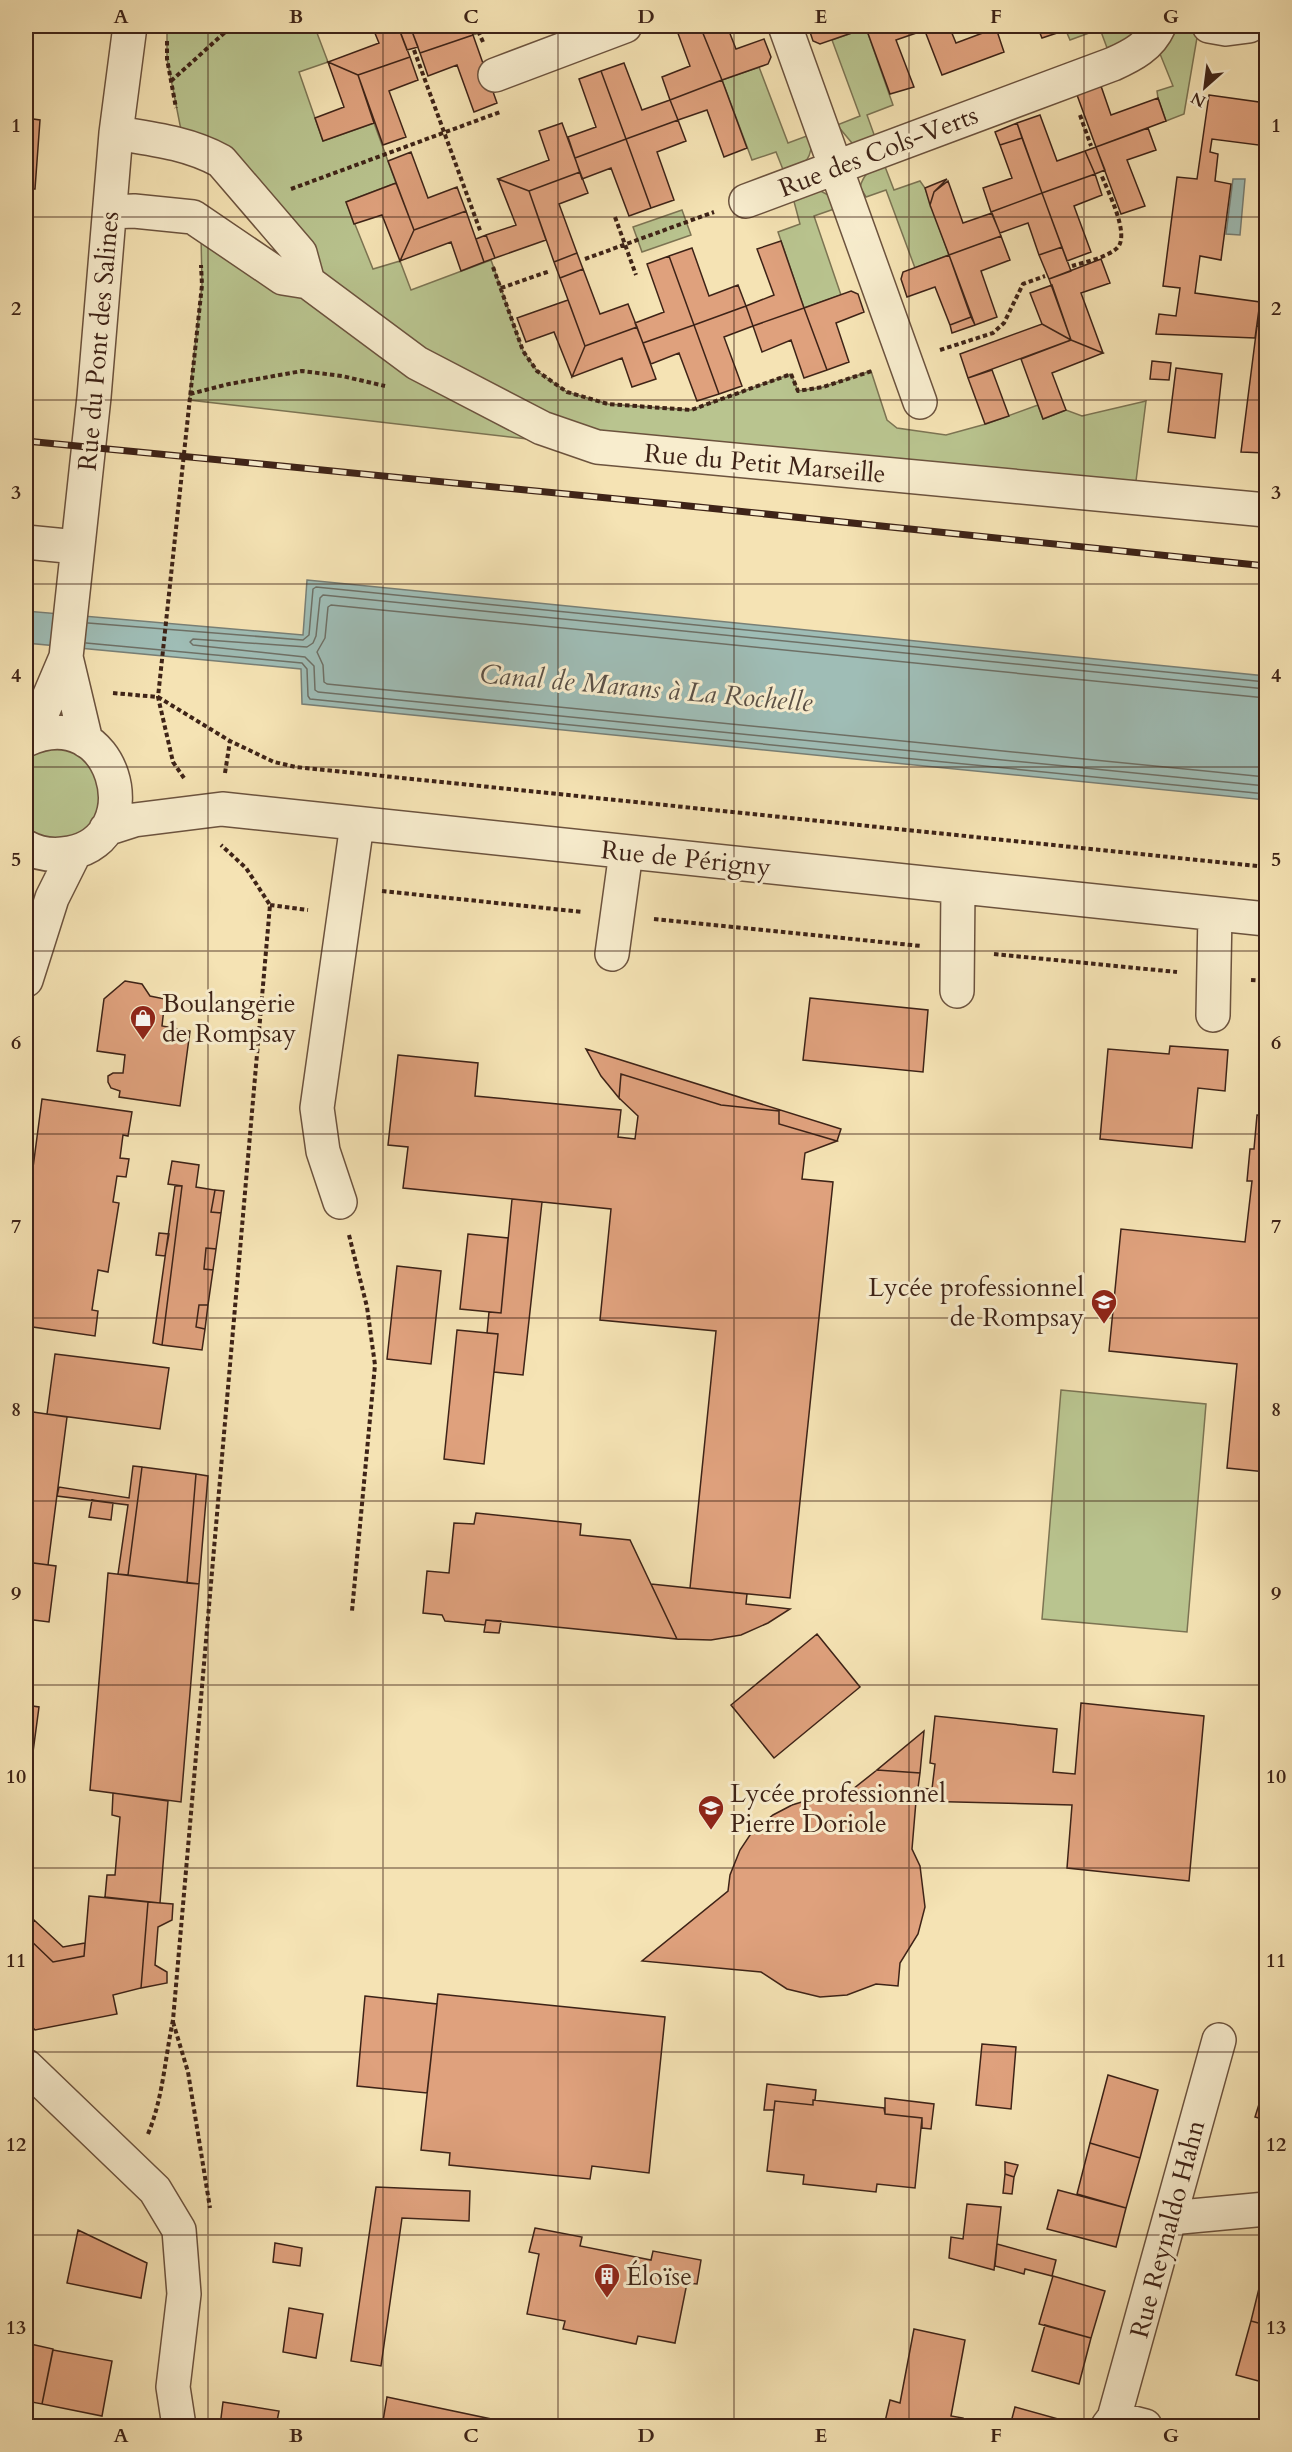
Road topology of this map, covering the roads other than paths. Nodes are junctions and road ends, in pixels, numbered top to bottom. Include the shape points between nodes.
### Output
1 (130, 26) edge
2 (625, 26) edge
3 (785, 26) edge
4 (1159, 26) edge
5 (1209, 26) edge
6 (1249, 26) edge
7 (1258, 26) edge
8 (1266, 31) edge
9 (495, 75) road end
10 (116, 133) junction
11 (834, 167) junction
12 (746, 201) road end
13 (110, 212) junction
14 (308, 282) junction
15 (920, 402) dead end
16 (1266, 510) edge
17 (26, 542) edge
18 (77, 547) junction
19 (66, 657) junction
20 (26, 739) edge
21 (86, 741) junction
22 (357, 824) junction
23 (106, 829) junction
24 (26, 847) edge
25 (75, 852) junction
26 (626, 852) junction
27 (958, 887) junction
28 (1215, 914) junction
29 (1266, 919) edge
30 (612, 954) dead end
31 (26, 980) edge
32 (957, 991) dead end
33 (1214, 1015) dead end
34 (340, 1202) road end
35 (1219, 2040) dead end
36 (26, 2066) edge
37 (1266, 2209) edge
38 (1170, 2218) junction
39 (173, 2387) junction
40 (1111, 2422) edge
41 (156, 2427) edge
42 (179, 2427) edge
43 (1145, 2427) edge

1 - 10 street, Rue du Pont des Salines
2 - 9 street
3 - 11 street
4 - 11 street, Rue des Cols-Verts via 1154,39 1113,64
5 - 6 street
7 - 8 street
10 - 13 street, Rue du Pont des Salines
10 - 14 street via 181,144 221,161 300,253
11 - 12 street, Rue des Cols-Verts
11 - 15 street
13 - 14 street, Rue du Petit Marseille via 193,217 283,278
13 - 18 street, Rue du Pont des Salines
14 - 16 street, Rue du Petit Marseille via 417,363 542,428 597,447
17 - 18 street
18 - 19 street, Rue du Pont des Salines
19 - 20 street, Rue du Pont des Salines via 43,711
19 - 21 street, Rue du Pont des Salines
20 - 21 street via 67,733
21 - 23 street via 102,753 112,771 116,790 114,810
22 - 23 street, Rue de Périgny via 222,809 134,820
22 - 26 street, Rue de Périgny
22 - 34 street via 316,1108 323,1151
23 - 25 street via 92,844
24 - 25 street via 54,856
25 - 31 street via 52,898
26 - 27 street, Rue de Périgny
26 - 30 street
27 - 28 street, Rue de Périgny
27 - 32 street
28 - 29 street, Rue de Périgny
28 - 33 street
35 - 38 street, Rue Reynaldo Hahn
36 - 39 street via 155,2190 178,2230 184,2294
37 - 38 street
38 - 40 street, Rue Reynaldo Hahn
39 - 41 street
39 - 42 street
40 - 43 street

